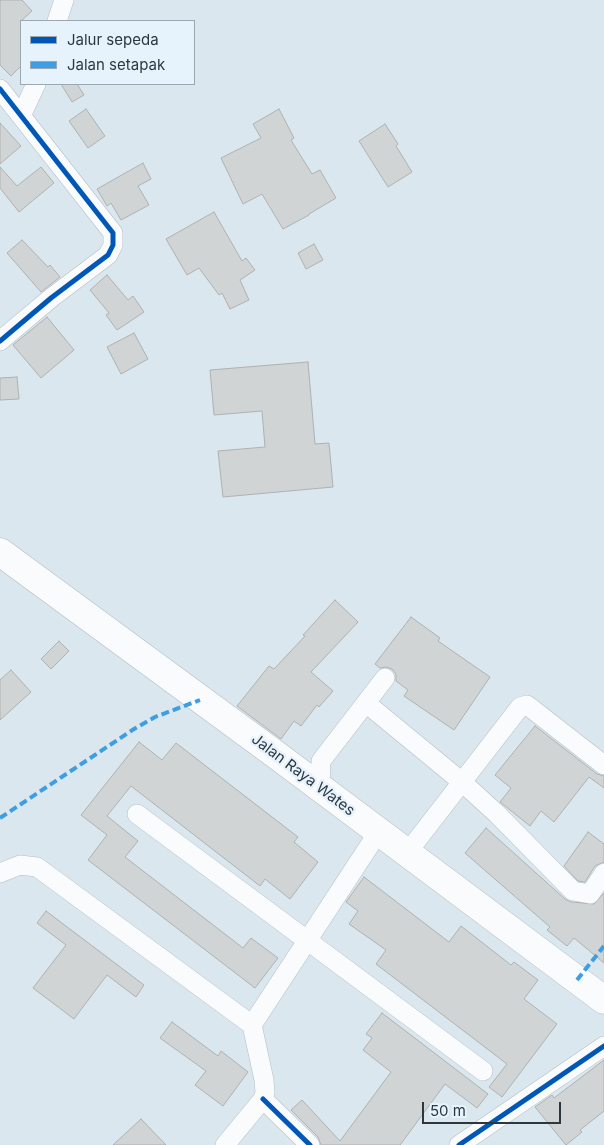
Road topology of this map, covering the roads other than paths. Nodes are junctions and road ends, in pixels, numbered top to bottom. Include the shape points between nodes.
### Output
1 (64, 0) edge
2 (57, 20) edge
3 (36, 85) edge
4 (0, 89) edge
5 (21, 116) junction
6 (0, 341) edge
7 (0, 552) edge
8 (385, 678) dead end
9 (366, 703) junction
10 (604, 765) edge
11 (462, 782) junction
12 (320, 787) junction
13 (137, 814) dead end
14 (379, 831) junction
15 (407, 853) junction
16 (0, 873) edge
17 (604, 873) edge
18 (306, 940) junction
19 (604, 1000) edge
20 (252, 1025) junction
21 (604, 1046) edge
22 (483, 1071) dead end
23 (263, 1099) junction
24 (225, 1145) edge
25 (310, 1145) edge
26 (459, 1145) edge

1 - 2 street
3 - 5 street
4 - 5 street
5 - 6 street via 113,232 113,245 108,255
7 - 12 highway, Jalan Raya Wates
8 - 9 street
9 - 11 street
9 - 12 street via 321,761
10 - 11 street via 527,705 520,707
11 - 15 street
11 - 17 street via 573,891 590,894
12 - 14 highway, Jalan Raya Wates
13 - 18 street
14 - 15 highway, Jalan Raya Wates
14 - 18 street
15 - 19 highway, Jalan Raya Wates
16 - 20 street via 20,865 37,867
18 - 20 street
18 - 22 street
20 - 23 street via 264,1080
21 - 26 street
23 - 24 street
23 - 25 street

